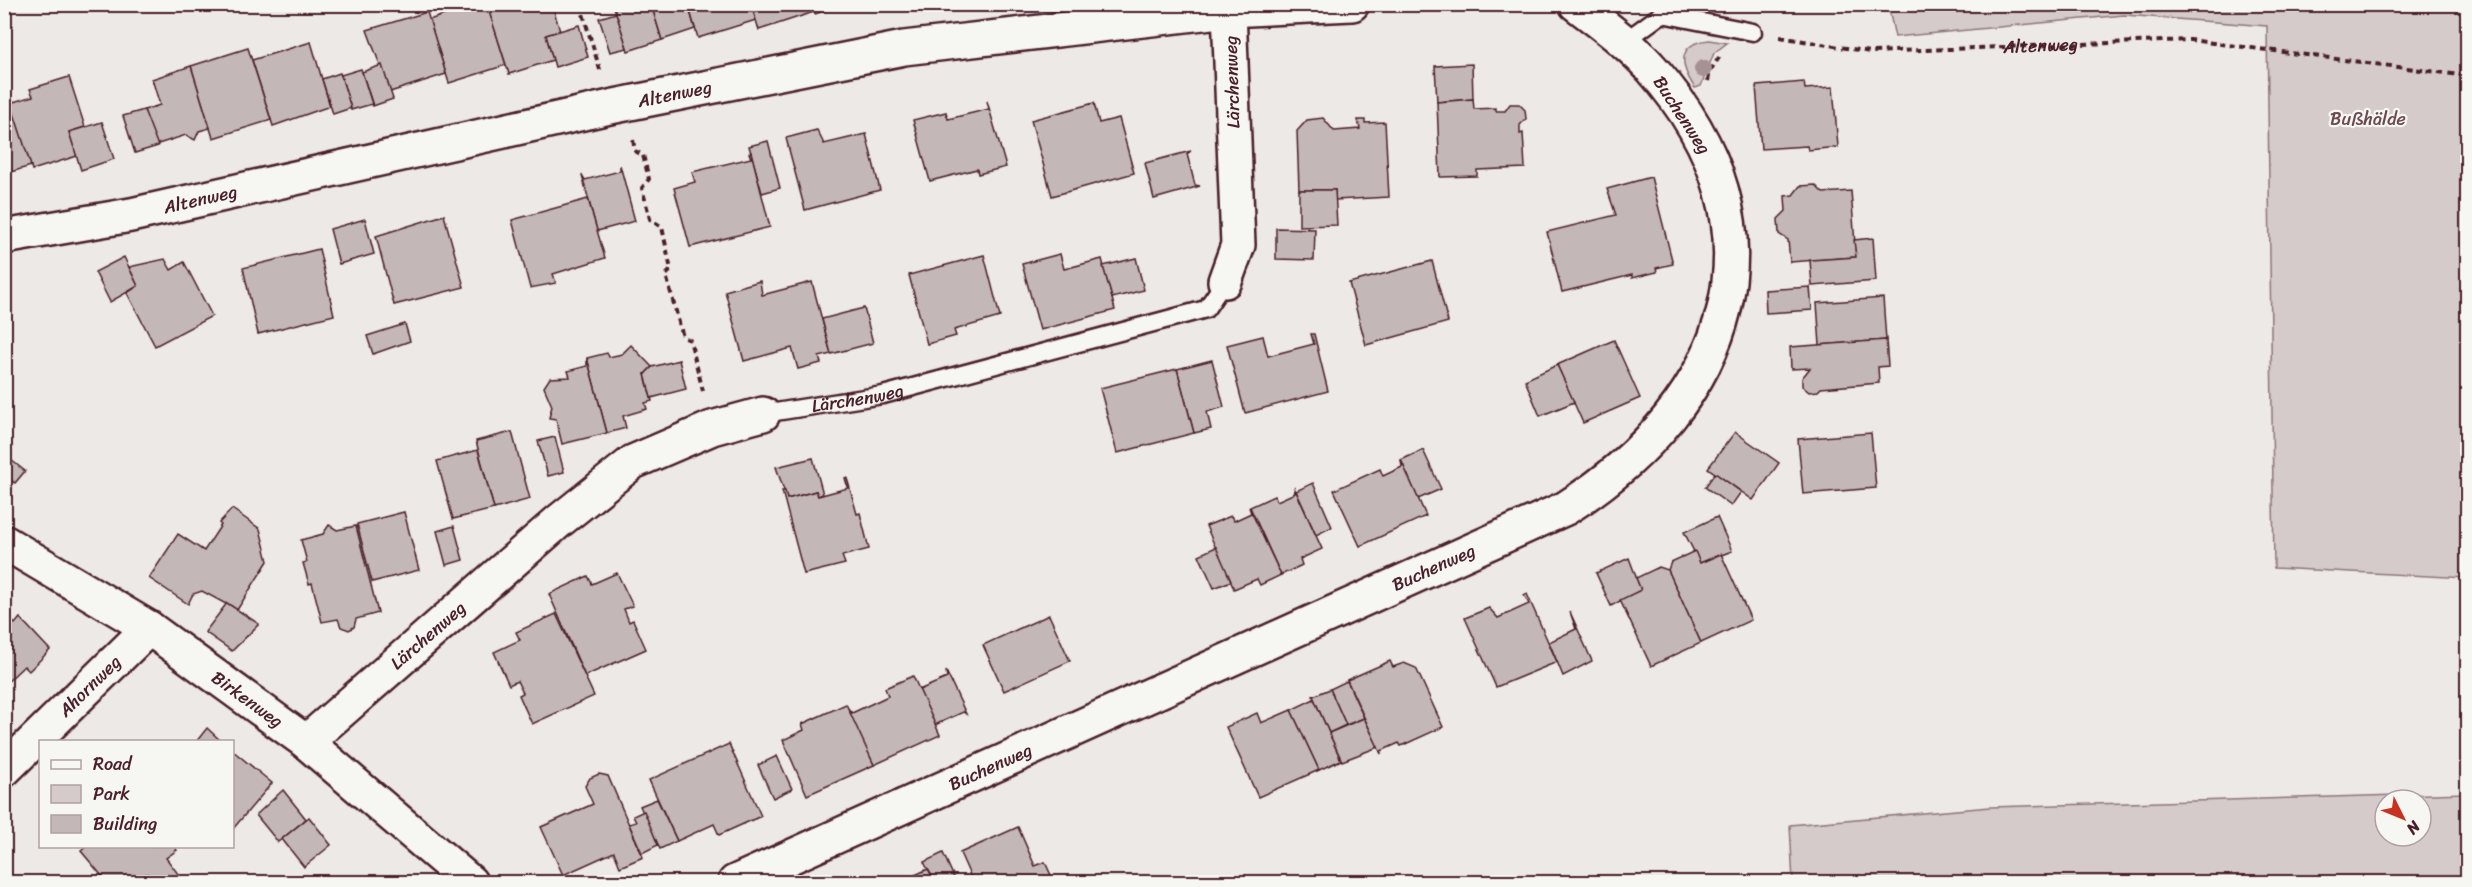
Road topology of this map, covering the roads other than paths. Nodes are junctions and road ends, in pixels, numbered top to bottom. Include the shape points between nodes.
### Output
1 (1352, 4) edge
2 (1576, 4) edge
3 (1229, 10) junction
4 (1747, 31) road end
5 (1625, 41) junction
6 (4, 237) edge
7 (1226, 281) joint
8 (763, 414) joint
9 (4, 542) edge
10 (149, 628) junction
11 (306, 742) junction
12 (4, 770) edge
13 (470, 882) edge
14 (735, 882) edge

1 - 3 street, Altenweg
2 - 5 street, Buchenweg
3 - 6 street, Altenweg via 904,48 610,107 131,215
3 - 7 street, Lärchenweg via 1238,245
4 - 5 lane via 1662,14
5 - 14 street, Buchenweg via 1671,93 1710,157 1726,205 1732,247 1719,325 1696,381 1664,427 1633,459 1602,485 1533,524
7 - 8 lane, Lärchenweg via 1206,309 883,395
8 - 11 street, Lärchenweg via 712,428 633,462 559,521
9 - 10 street, Birkenweg
10 - 11 street, Birkenweg
10 - 12 street, Ahornweg
11 - 13 street, Birkenweg

